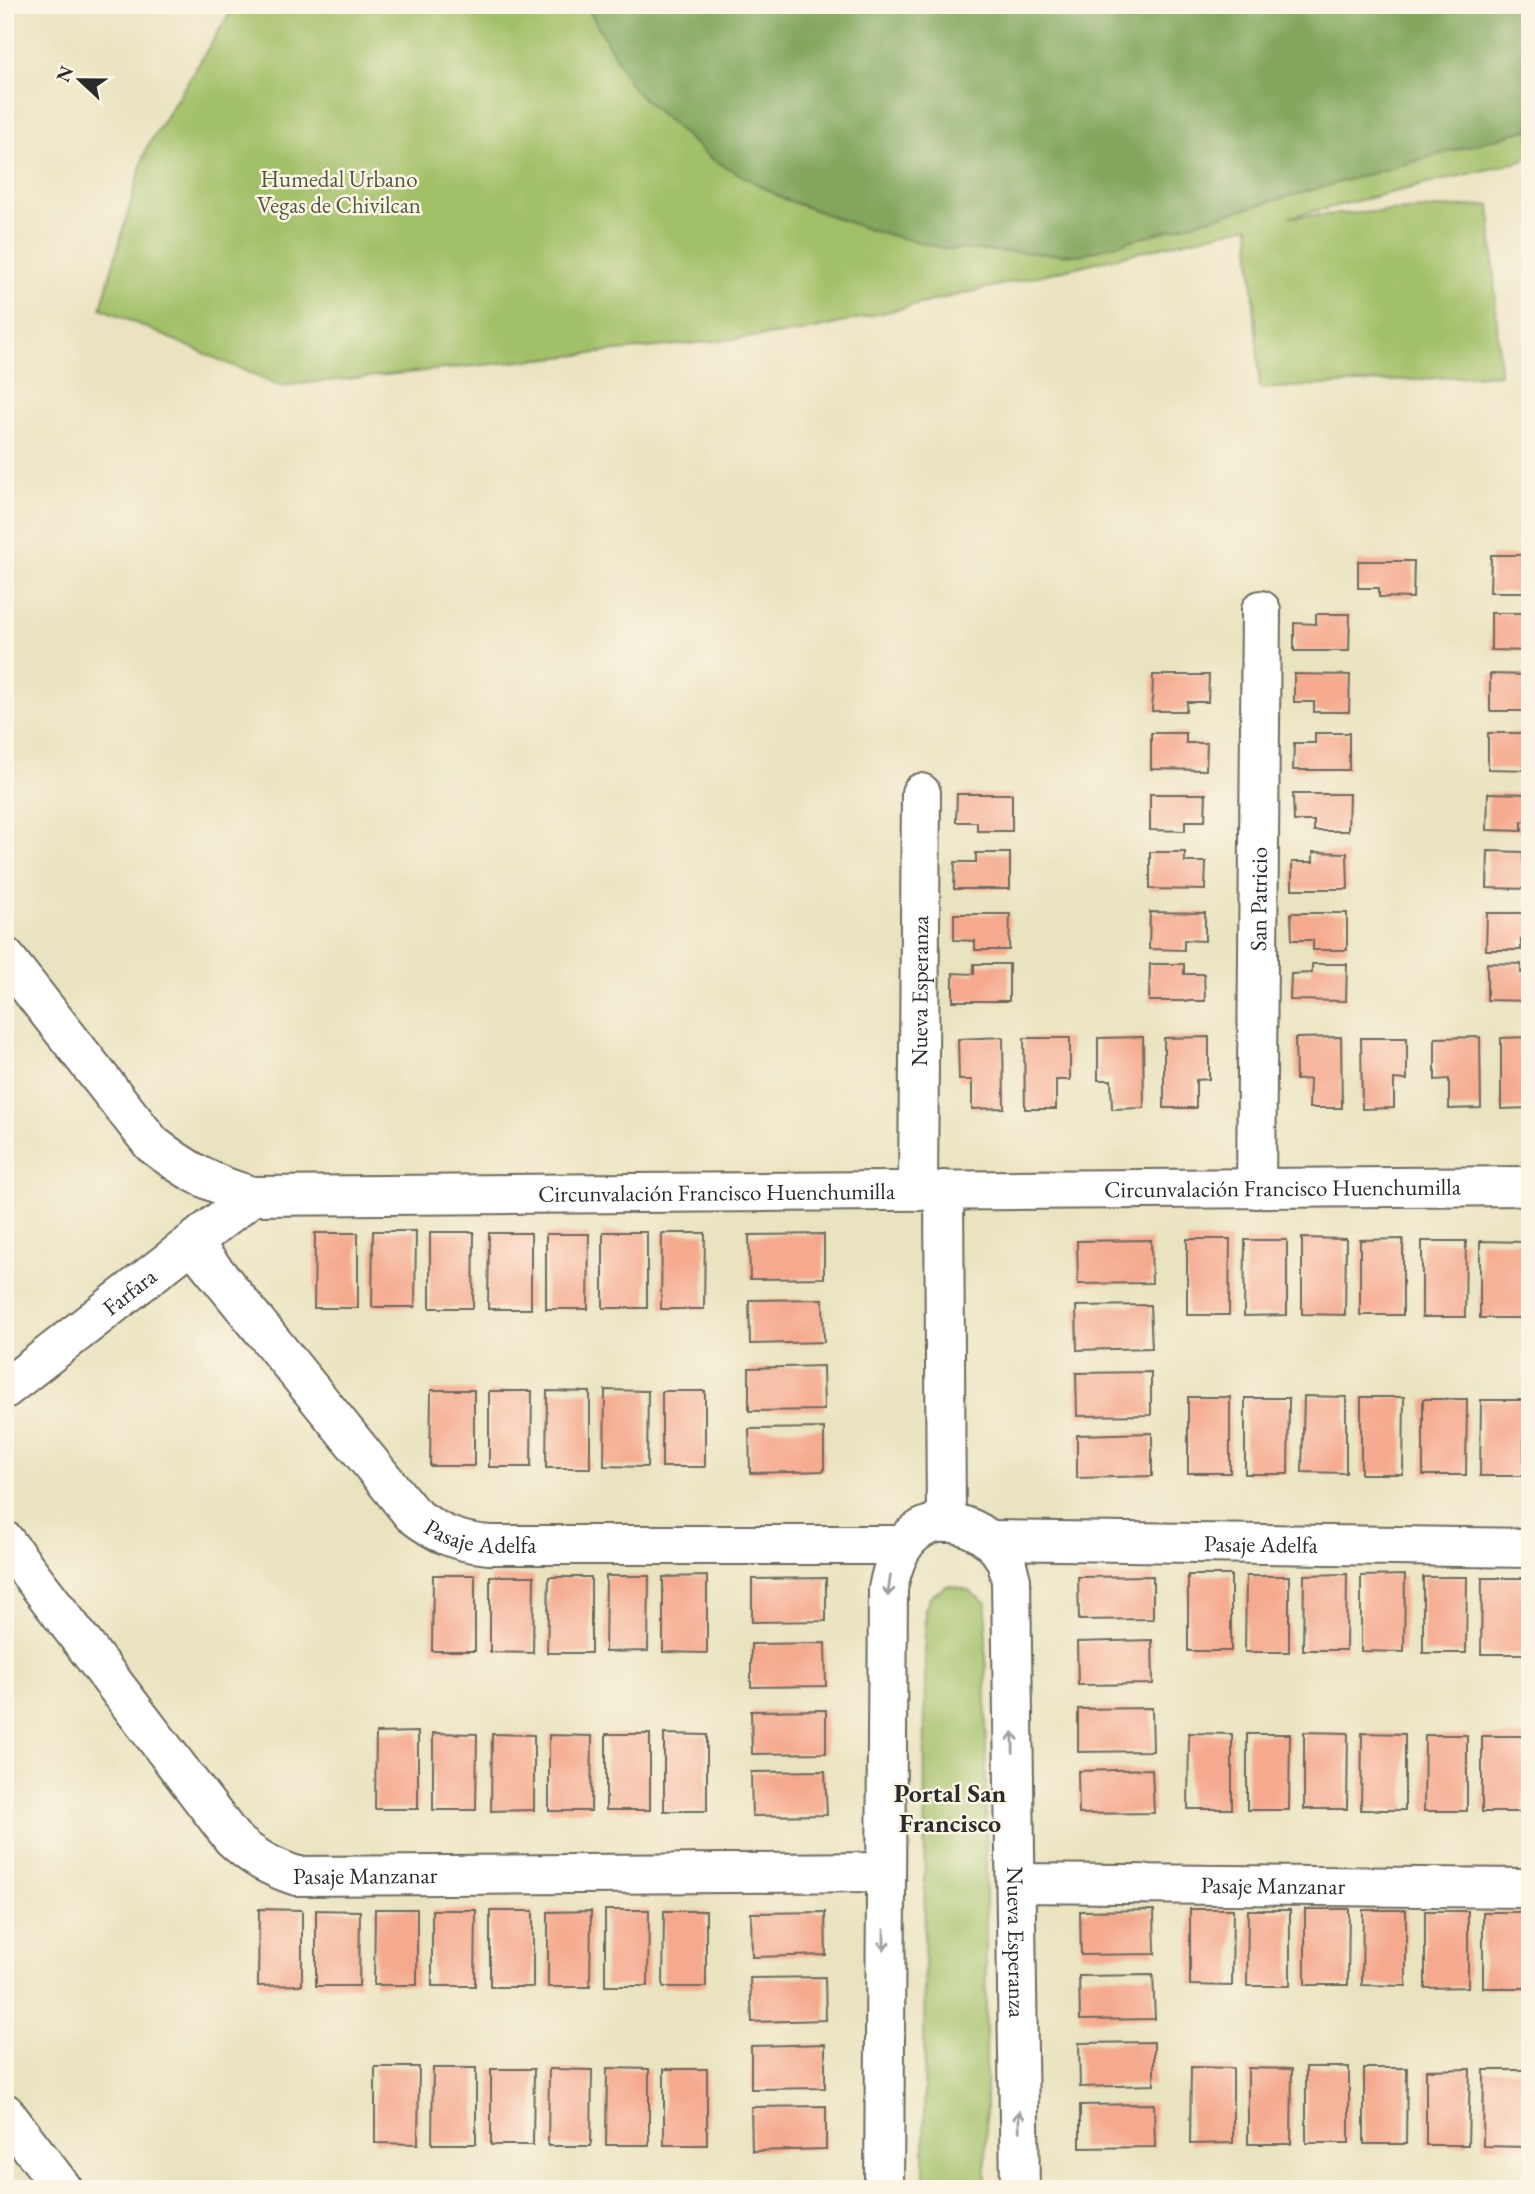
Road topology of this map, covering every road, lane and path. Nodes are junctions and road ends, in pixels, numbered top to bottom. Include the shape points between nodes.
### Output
1 (1261, 610) dead end
2 (921, 793) dead end
3 (5, 957) edge
4 (1530, 1186) edge
5 (1256, 1189) junction
6 (931, 1191) junction
7 (252, 1196) junction
8 (192, 1243) junction
9 (5, 1389) edge
10 (946, 1523) junction
11 (991, 1540) junction
12 (5, 1541) edge
13 (904, 1545) junction
14 (1530, 1548) edge
15 (884, 1872) junction
16 (1016, 1883) junction
17 (1530, 1888) edge
18 (5, 2113) edge
19 (62, 2189) edge
20 (884, 2189) edge
21 (1020, 2189) edge

1 - 5 street, San Patricio
2 - 6 street, Nueva Esperanza
3 - 7 street, Circunvalación Francisco Huenchumilla via 152,1144 182,1168
4 - 5 street, Circunvalación Francisco Huenchumilla
5 - 6 street, Circunvalación Francisco Huenchumilla
6 - 7 street, Circunvalación Francisco Huenchumilla
6 - 10 street, Nueva Esperanza
7 - 8 street, Farfara
8 - 9 street, Farfara
8 - 13 street, Pasaje Adelfa via 412,1514 450,1538 489,1545
10 - 11 street via 969,1526
10 - 13 street via 922,1529
11 - 14 street, Pasaje Adelfa
16 -> 11 street, Nueva Esperanza via 1011,1580 1006,1561
12 - 15 street, Pasaje Manzanar via 232,1838 273,1868 297,1876
13 -> 15 street via 892,1566 888,1589
15 -> 20 street
16 - 17 street, Pasaje Manzanar
21 -> 16 street, Nueva Esperanza
18 - 19 street

